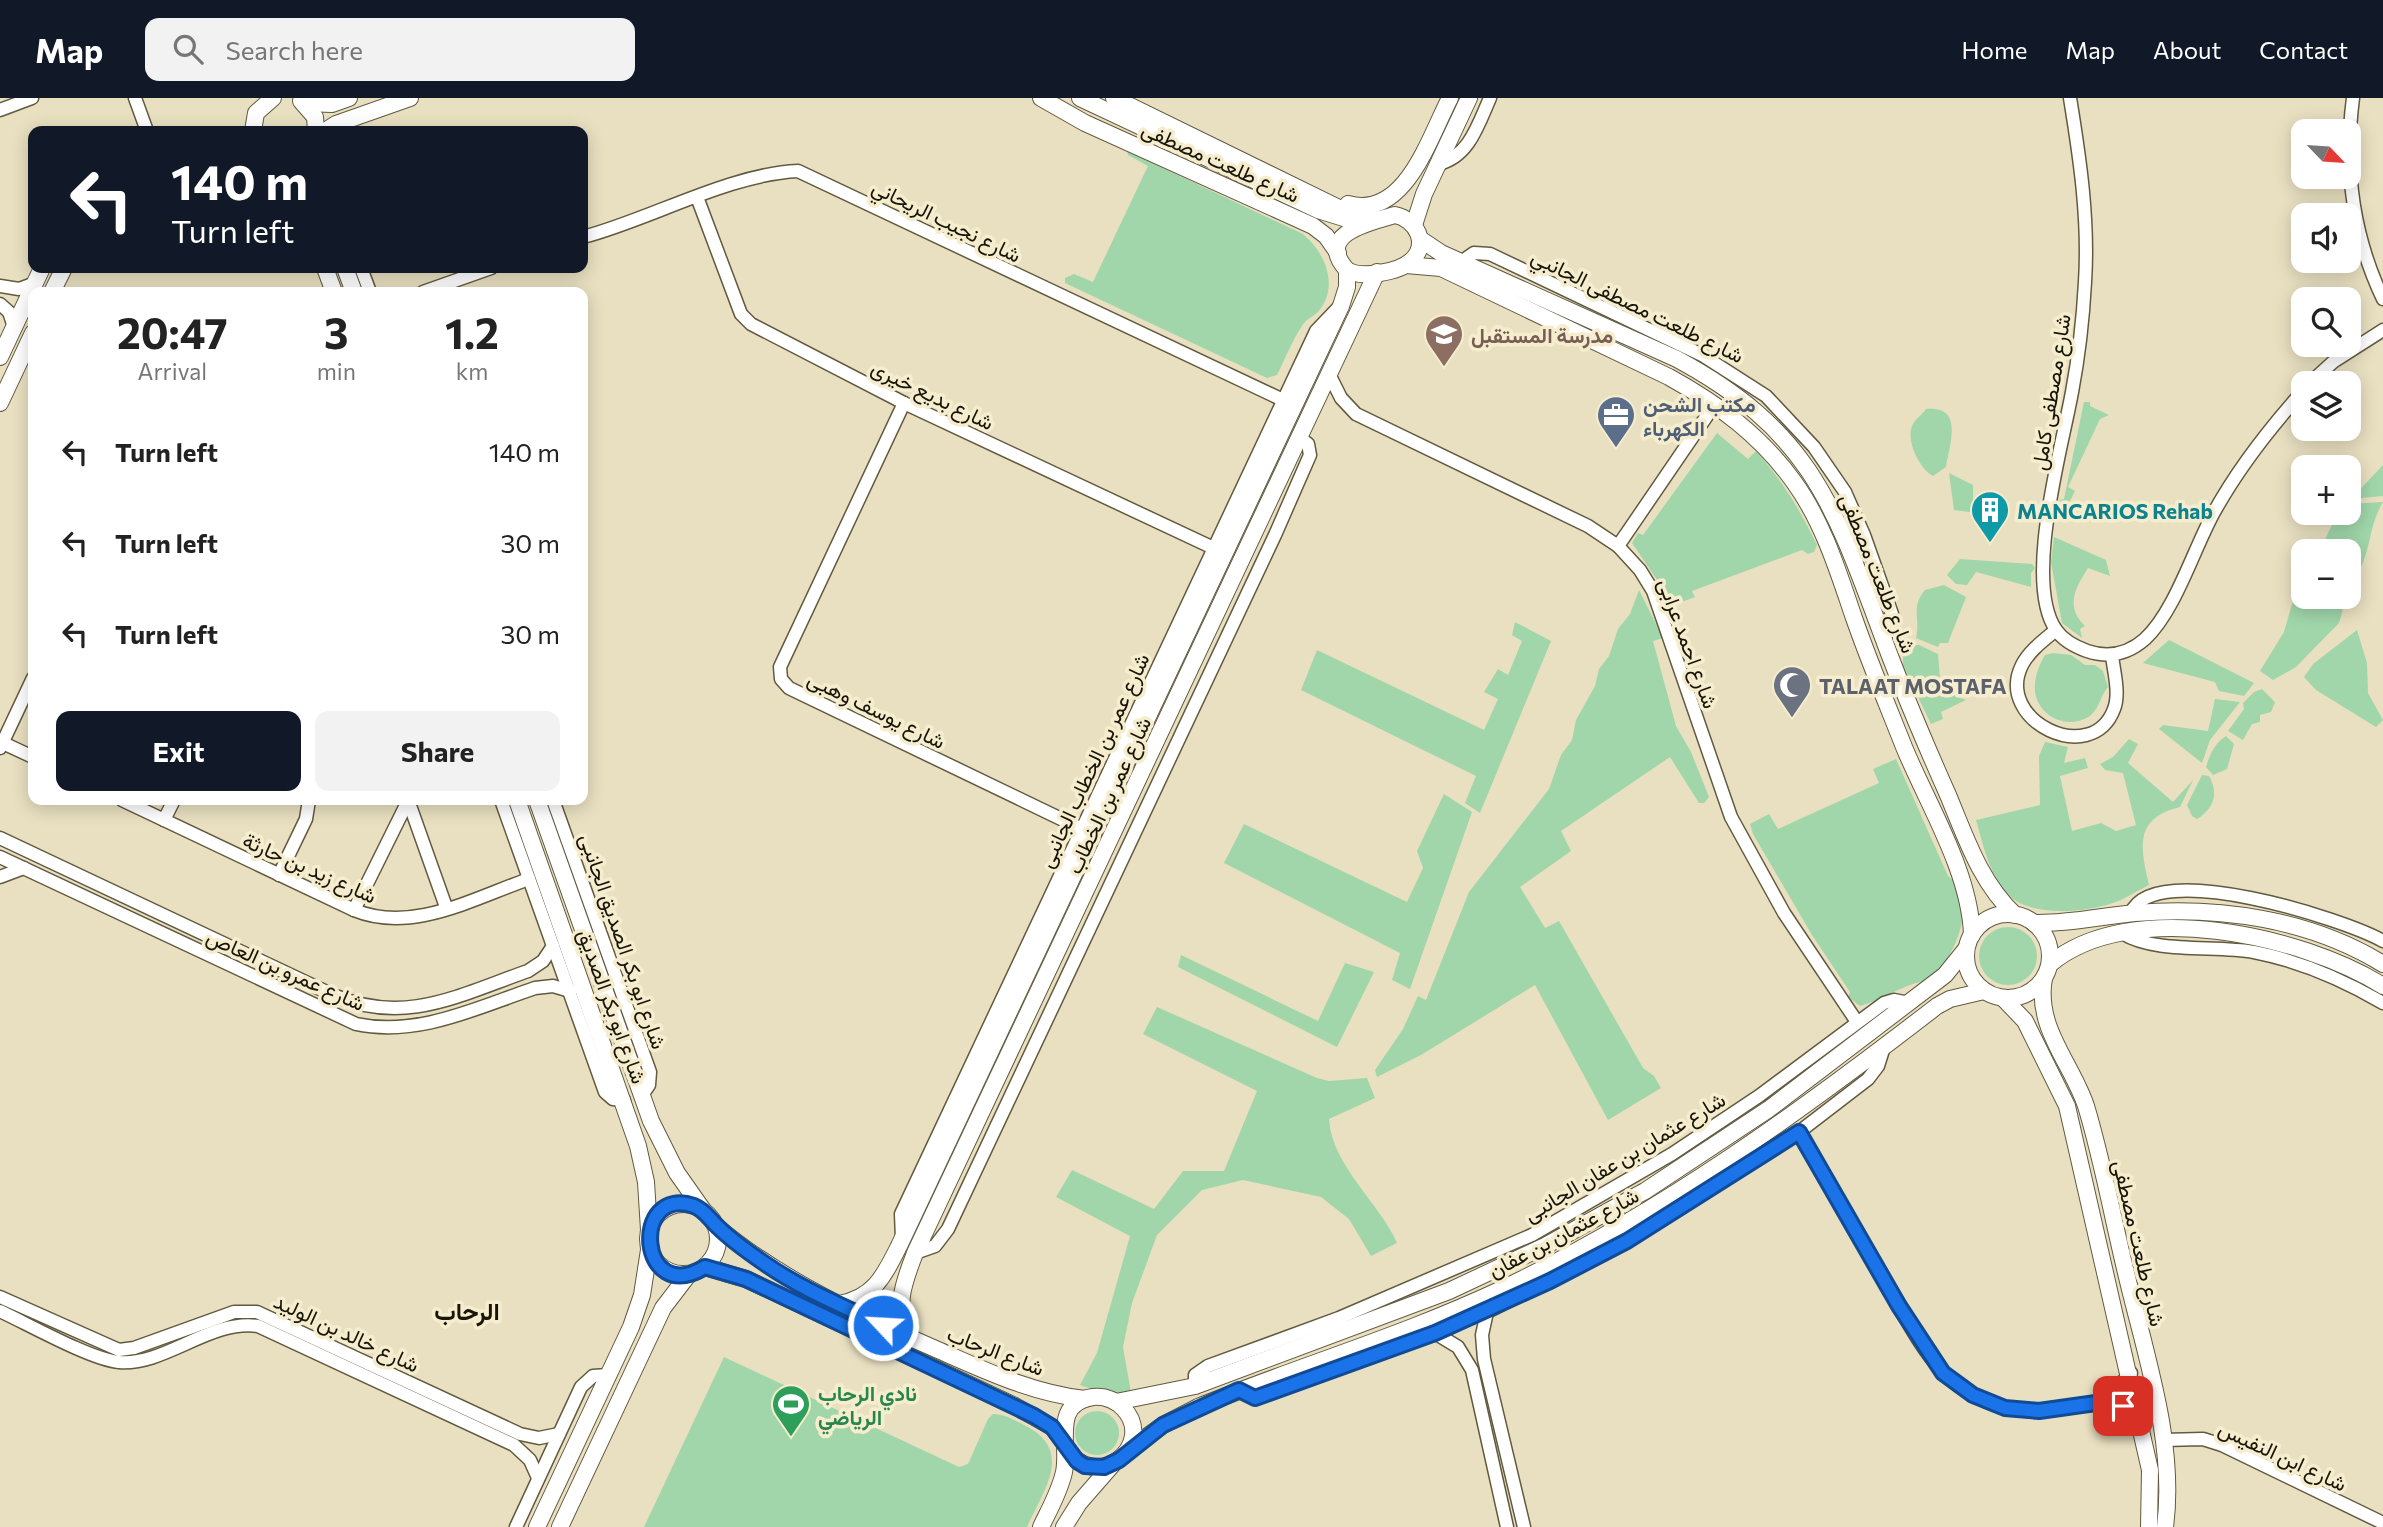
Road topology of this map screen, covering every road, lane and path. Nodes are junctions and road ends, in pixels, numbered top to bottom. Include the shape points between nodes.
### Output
1 (32, 98) edge
2 (135, 98) edge
3 (274, 98) edge
4 (349, 98) edge
5 (410, 98) edge
6 (1041, 98) edge
7 (1080, 98) edge
8 (1114, 98) edge
9 (1450, 98) edge
10 (1469, 98) edge
11 (1490, 98) edge
12 (2070, 98) edge
13 (2353, 98) edge
14 (300, 100) edge
15 (0, 110) edge
16 (257, 114) edge
17 (145, 126) edge
18 (316, 126) edge
19 (333, 126) edge
20 (1438, 164) junction
21 (1315, 194) junction
22 (697, 197) junction
23 (1380, 219) junction
24 (1363, 224) junction
25 (1417, 232) junction
26 (588, 235) edge
27 (1338, 253) junction
28 (1461, 262) junction
29 (1406, 265) junction
30 (1347, 270) junction
31 (1377, 272) junction
32 (40, 273) edge
33 (477, 273) edge
34 (35, 283) junction
35 (0, 286) edge
36 (33, 287) edge
37 (437, 287) edge
38 (28, 298) edge
39 (2383, 299) edge
40 (0, 304) edge
41 (1341, 306) junction
42 (1563, 308) junction
43 (1556, 325) junction
44 (14, 327) junction
45 (2383, 330) edge
46 (28, 344) edge
47 (0, 357) edge
48 (2323, 371) edge
49 (1329, 374) junction
50 (1283, 400) junction
51 (904, 403) junction
52 (0, 404) edge
53 (1715, 404) junction
54 (2291, 405) edge
55 (1300, 437) junction
56 (1618, 547) junction
57 (1220, 551) junction
58 (2056, 630) junction
59 (1884, 639) junction
60 (2112, 656) junction
61 (28, 688) edge
62 (1, 745) edge
63 (28, 755) edge
64 (1125, 766) junction
65 (1141, 774) junction
66 (132, 805) edge
67 (172, 805) edge
68 (308, 805) edge
69 (406, 805) edge
70 (409, 805) edge
71 (503, 805) edge
72 (519, 805) edge
73 (539, 805) edge
74 (555, 805) edge
75 (164, 820) junction
76 (1082, 829) junction
77 (0, 838) edge
78 (0, 857) edge
79 (24, 868) junction
80 (279, 875) junction
81 (0, 877) edge
82 (529, 879) junction
83 (132, 900) junction
84 (446, 907) junction
85 (153, 910) junction
86 (354, 910) junction
87 (2131, 913) junction
88 (2015, 915) junction
89 (125, 916) junction
90 (2034, 923) junction
91 (146, 926) junction
92 (2122, 933) junction
93 (1969, 942) junction
94 (2383, 942) edge
95 (553, 946) junction
96 (2383, 964) edge
97 (2047, 971) junction
98 (2383, 986) edge
99 (570, 991) junction
100 (1984, 991) junction
101 (2004, 999) junction
102 (1909, 1003) junction
103 (2383, 1003) edge
104 (1857, 1022) junction
105 (1884, 1047) junction
106 (642, 1096) junction
107 (624, 1100) junction
108 (1799, 1132) junction
109 (703, 1210) junction
110 (715, 1225) junction
111 (649, 1230) junction
112 (902, 1239) junction
113 (649, 1250) junction
114 (915, 1253) junction
115 (705, 1267) junction
116 (689, 1274) junction
117 (1449, 1291) junction
118 (0, 1297) edge
119 (839, 1304) junction
120 (1457, 1309) junction
121 (10, 1311) edge
122 (1487, 1312) junction
123 (1435, 1333) junction
124 (911, 1338) junction
125 (2131, 1373) junction
126 (608, 1375) junction
127 (1195, 1386) junction
128 (408, 1388) junction
129 (1239, 1390) junction
130 (1085, 1399) junction
131 (1116, 1402) junction
132 (2103, 1402) junction
133 (2140, 1419) junction
134 (559, 1434) junction
135 (2163, 1440) junction
136 (1064, 1442) junction
137 (1128, 1450) junction
138 (1114, 1464) junction
139 (538, 1478) junction
140 (2383, 1523) edge
141 (516, 1527) edge
142 (537, 1527) edge
143 (560, 1527) edge
144 (1041, 1527) edge
145 (1064, 1527) edge
146 (1507, 1527) edge
147 (1524, 1527) edge
148 (2149, 1527) edge
149 (2165, 1527) edge

1 - 15 street
2 - 17 street
3 - 16 street
4 - 14 street via 332,104
5 - 19 street
6 - 27 street, شارع طلعت مصطفى via 1085,123 1313,226
7 - 24 street, شارع طلعت مصطفى via 1318,210
8 - 21 street
9 - 21 street via 1405,184 1393,197 1377,205 1359,206
10 - 20 street
11 - 20 street via 1465,149
12 - 58 street, شارع مصطفى كامل via 2085,208 2085,279 2077,366 2044,543 2044,589
13 - 39 street via 2351,187 2362,245
14 - 18 street via 315,117
20 - 25 street
21 - 23 street via 1349,213
22 - 26 street, شارع نجيب الريحاني
22 - 50 street, شارع نجيب الريحاني via 774,173 798,171
22 - 51 street, شارع بديع خيرى via 741,314 757,327
23 - 24 street
23 - 25 street via 1400,216
24 - 27 street via 1342,237
25 - 28 street, شارع طلعت مصطفى
25 - 29 street via 1418,251
27 - 30 street
28 - 42 street, شارع طلعت مصطفى
28 - 59 street, شارع طلعت مصطفى الجانبي via 1474,253 1490,254 1702,355 1766,396 1820,454 1853,509 1892,614
29 - 31 street
29 - 43 street, شارع طلعت مصطفى via 1441,268
30 - 31 street via 1359,276
30 - 41 street, شارع عمر بن الخطاب
31 - 49 street, شارع عمر بن الخطاب
32 - 34 street
33 - 37 street
34 - 35 street via 19,289
34 - 36 street
38 - 44 street
40 - 44 street via 9,312
41 - 50 street, شارع عمر بن الخطاب الجانبى via 1316,331
41 - 57 street, شارع عمر بن الخطاب
42 - 43 street
42 - 59 street, شارع طلعت مصطفى via 1713,379 1781,435 1831,506
43 - 53 street, شارع طلعت مصطفى via 1669,377
44 - 47 street
45 - 48 street
46 - 52 street
49 - 55 street, شارع عمر بن الخطاب
49 - 56 street, شارع احمد عرابى via 1356,414 1588,526
50 - 57 street, شارع عمر بن الخطاب الجانبى
51 - 57 street, شارع بديع خيرى
51 - 76 street, شارع يوسف وهبى via 780,667 781,679 789,688 871,729
53 - 56 street
53 - 93 street, شارع طلعت مصطفى via 1768,449 1815,516 1969,899
54 - 60 street via 2241,467 2157,624 2145,639
55 - 65 street, شارع عمر بن الخطاب
55 - 114 street via 1308,444 1310,455 1270,547 948,1229 935,1245
56 - 104 street, شارع احمد عرابى via 1645,578 1659,605 1731,817 1784,913
57 - 64 street, شارع عمر بن الخطاب
57 - 76 street, شارع عمر بن الخطاب الجانبى
58 - 60 street via 2081,649
58 - 60 street via 2029,655 2018,675 2018,698 2043,728 2081,736 2103,726 2117,698
59 - 88 street, شارع طلعت مصطفى via 1978,865 1992,890
61 - 62 street
62 - 63 street
64 - 65 street
64 - 112 street, شارع عمر بن الخطاب
65 - 114 street, شارع عمر بن الخطاب
66 - 75 street, شارع زيد بن حارثة
67 - 75 street
68 - 80 street
69 - 86 street
70 - 84 street
71 - 82 street
72 - 107 street, شارع ابو بكر الصديق
73 - 106 street, شارع ابو بكر الصديق
74 - 106 street, شارع ابو بكر الصديق الجانبى via 650,1072
75 - 80 street, شارع زيد بن حارثة
76 - 112 street, شارع عمر بن الخطاب الجانبى via 901,1214
77 - 83 street, شارع عمرو بن العاص
78 - 79 street, شارع عمرو بن العاص
79 - 81 street
79 - 89 street, شارع عمرو بن العاص
80 - 86 street, شارع زيد بن حارثة
82 - 84 street, شارع زيد بن حارثة
82 - 95 street
83 - 85 street, شارع عمرو بن العاص
83 - 89 street
84 - 86 street, شارع زيد بن حارثة via 402,920 370,917
85 - 91 street via 146,916
85 - 95 street, شارع عمرو بن العاص via 333,995 387,1010 425,1007 528,971 543,961
87 - 90 street via 2070,923
87 - 94 street via 2146,896 2221,894 2323,915
87 - 96 street via 2204,911 2264,920 2339,942
88 - 90 street
88 - 93 street via 1990,918
89 - 91 street, شارع عمرو بن العاص
90 - 97 street via 2048,941
91 - 99 street, شارع عمرو بن العاص via 325,1011 372,1027 421,1026 544,986
92 - 97 street via 2073,947
92 - 98 street via 2192,930 2273,941 2333,959
92 - 103 street via 2142,943 2215,947 2288,960 2323,972
93 - 100 street via 1969,972
93 - 102 street, شارع عثمان بن عفان via 1945,975
95 - 99 street
97 - 101 street via 2034,990
97 - 135 street, شارع طلعت مصطفى via 2043,1013 2085,1105
99 - 107 street via 606,1091 613,1099
100 - 101 street
100 - 105 street, شارع عثمان بن عفان via 1937,1006
101 - 125 street, شارع طلعت مصطفى via 2028,1027 2067,1106
102 - 104 street, شارع عثمان بن عفان الجانبى via 1889,1001
102 - 117 street, شارع عثمان بن عفان via 1769,1109 1652,1187 1545,1246
104 - 127 street, شارع عثمان بن عفان الجانبى via 1759,1096 1579,1210 1531,1236 1339,1318 1208,1366 1195,1375
105 - 108 street via 1868,1079
105 - 120 street, شارع عثمان بن عفان via 1806,1107 1637,1218
106 - 109 street, شارع ابو بكر الصديق via 668,1159
107 - 111 street, شارع ابو بكر الصديق via 645,1174
108 - 122 street via 1627,1241
108 - 132 street via 1943,1373 1973,1395 2005,1408 2039,1411
109 - 110 street
109 - 111 street via 677,1205 665,1209
110 - 115 street via 716,1252
110 - 119 street, شارع الرحاب via 780,1273
111 - 113 street
112 - 119 street, شارع عمر بن الخطاب via 880,1284 868,1295
113 - 116 street via 660,1266
113 - 126 street via 637,1312
114 - 124 street, شارع عمر بن الخطاب via 899,1303
115 - 116 street
115 - 136 street, شارع الرحاب via 746,1279 1015,1406 1052,1427
116 - 143 street via 663,1308
117 - 120 street
117 - 127 street, شارع عثمان بن عفان
118 - 121 street, شارع خالد بن الوليد
119 - 124 street, شارع الرحاب
120 - 129 street, شارع عثمان بن عفان
121 - 128 street, شارع خالد بن الوليد via 111,1349 126,1350 161,1345 234,1312 257,1312
122 - 123 street
122 - 147 street via 1482,1335 1484,1359
123 - 129 street via 1255,1398
123 - 146 street via 1458,1348 1472,1370
124 - 130 street, شارع الرحاب via 1016,1384
125 - 132 street
125 - 133 street, شارع طلعت مصطفى
126 - 134 street via 586,1381
126 - 142 street
127 - 131 street, شارع عثمان بن عفان
128 - 134 street, شارع خالد بن الوليد via 529,1437
128 - 139 street, شارع خالد بن الوليد via 514,1445 530,1460
129 - 137 street, شارع عثمان بن عفان via 1172,1420
130 - 131 street
130 - 136 street via 1069,1411 1062,1429
131 - 137 street via 1133,1429
132 - 133 street via 2123,1406
133 - 148 street, شارع طلعت مصطفى via 2152,1486
134 - 139 street
135 - 140 street, شارع ابن النفيس via 2193,1438 2222,1445
135 - 149 street, شارع طلعت مصطفى via 2169,1485
136 - 138 street via 1070,1455 1085,1466
136 - 144 street via 1064,1474
137 - 138 street
138 - 145 street
139 - 141 street

